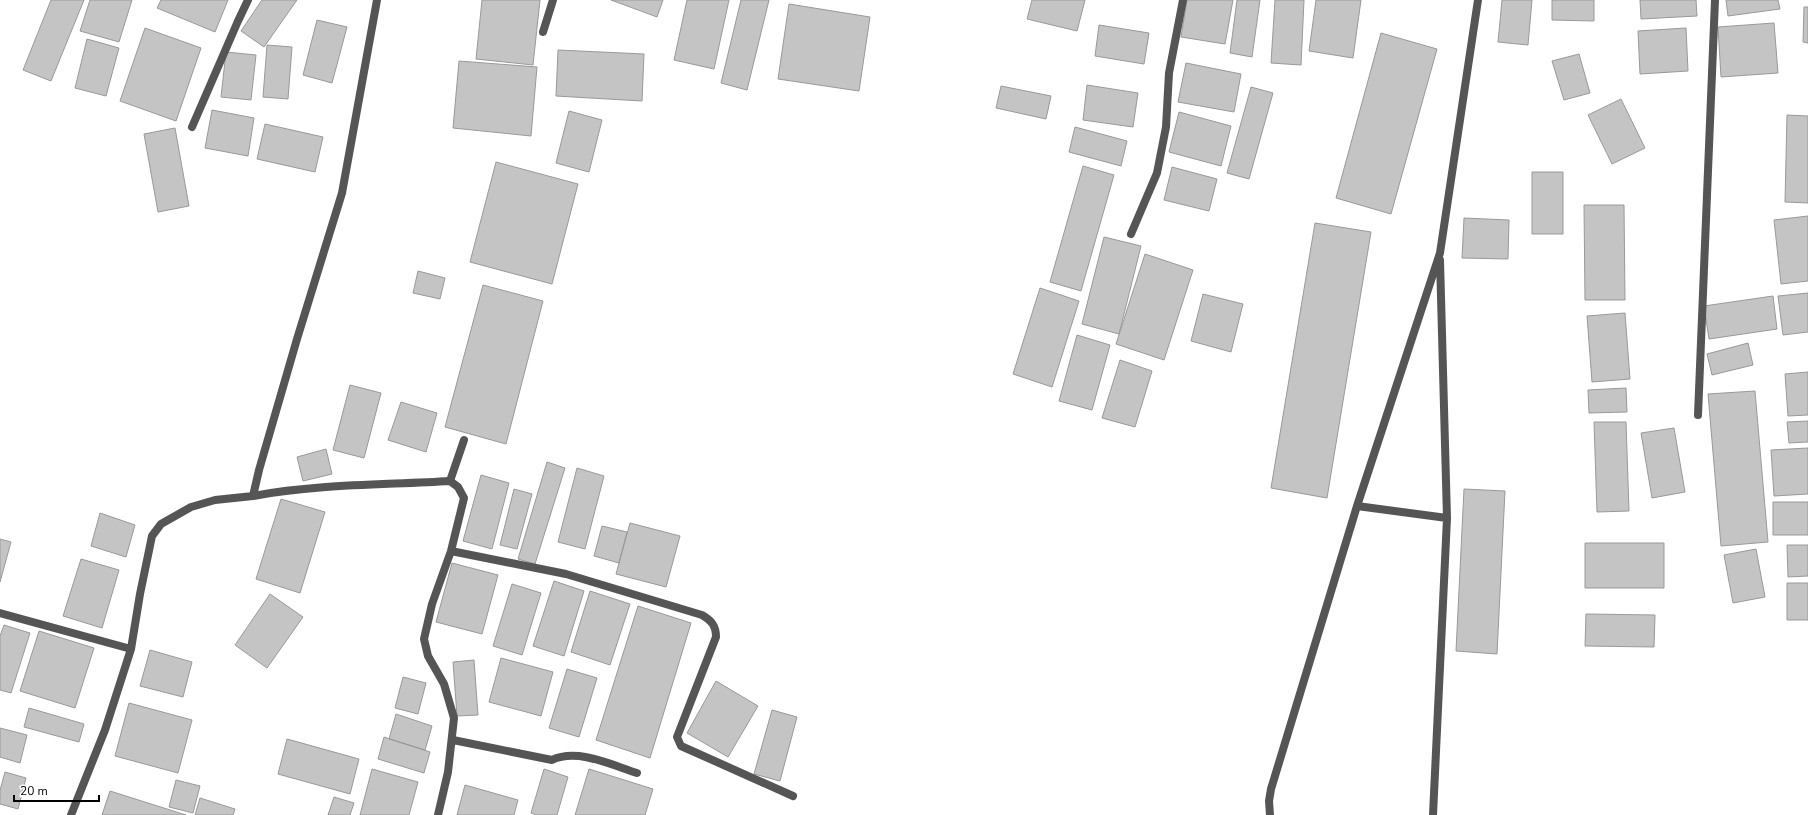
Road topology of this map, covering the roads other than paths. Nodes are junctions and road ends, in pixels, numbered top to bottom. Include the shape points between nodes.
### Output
1 (248, 0) edge
2 (377, 0) edge
3 (553, 0) edge
4 (1183, 0) edge
5 (1478, 0) edge
6 (1715, 0) edge
7 (543, 32) dead end
8 (192, 127) dead end
9 (1131, 234) dead end
10 (1440, 253) junction
11 (1698, 415) dead end
12 (464, 440) dead end
13 (450, 481) junction
14 (253, 496) junction
15 (1357, 506) junction
16 (1447, 518) junction
17 (451, 551) junction
18 (0, 613) edge
19 (131, 649) junction
20 (453, 740) junction
21 (637, 773) dead end
22 (793, 796) dead end
23 (71, 815) edge
24 (438, 815) edge
25 (1270, 815) edge
26 (1433, 815) edge

1 - 8 street
2 - 14 street via 342,193 279,400
3 - 7 street
4 - 9 street via 1169,73 1166,127 1157,173
5 - 10 street
6 - 11 street
10 - 15 street
10 - 16 street
12 - 13 street
13 - 14 street via 273,492
13 - 17 street via 458,487 464,498
14 - 19 street via 215,500 191,507 161,524 152,536
15 - 16 street
15 - 25 street via 1271,788
16 - 26 street
17 - 20 street via 432,604 424,639 428,656 444,684 454,718
17 - 22 street via 566,574 702,615 710,620 714,625 716,637 677,737 678,742
18 - 19 street
19 - 23 street via 105,730
20 - 21 street via 552,760 562,755 580,756
20 - 24 street

